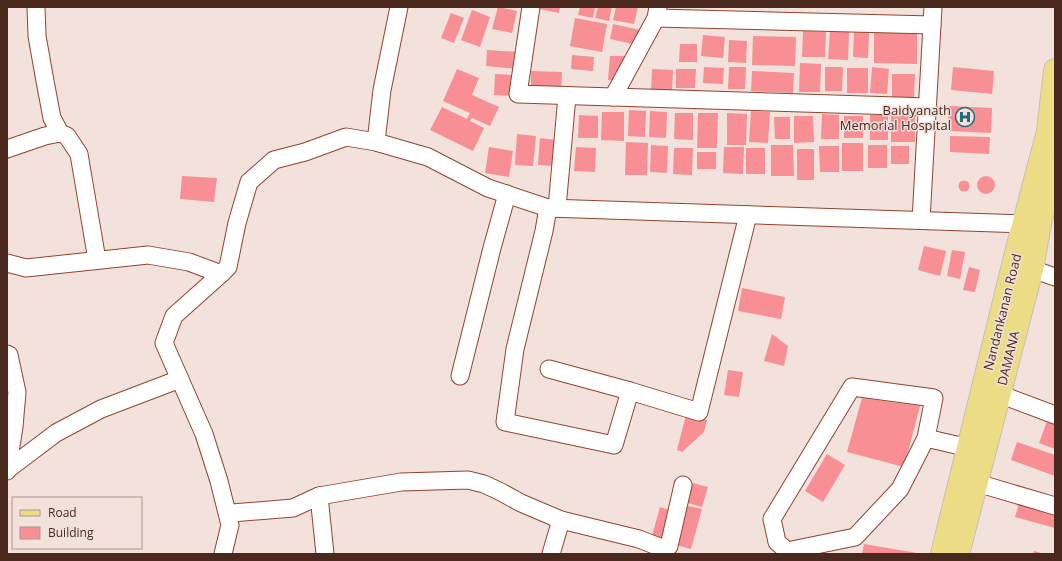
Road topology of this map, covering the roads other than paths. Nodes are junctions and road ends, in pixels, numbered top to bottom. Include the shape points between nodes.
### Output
1 (36, 7) edge
2 (399, 7) edge
3 (531, 7) edge
4 (933, 7) edge
5 (657, 12) edge
6 (932, 25) junction
7 (1055, 70) edge
8 (567, 96) junction
9 (613, 97) junction
10 (1053, 104) edge
11 (928, 107) junction
12 (1052, 131) edge
13 (60, 133) junction
14 (376, 142) junction
15 (7, 148) edge
16 (1055, 161) edge
17 (507, 194) junction
18 (552, 208) junction
19 (748, 215) junction
20 (921, 220) junction
21 (1024, 224) junction
22 (97, 260) junction
23 (7, 263) edge
24 (1032, 268) junction
25 (221, 274) junction
26 (1055, 277) edge
27 (1005, 333) junction
28 (7, 354) edge
29 (549, 370) dead end
30 (460, 376) dead end
31 (180, 378) junction
32 (630, 392) junction
33 (999, 394) junction
34 (1055, 415) edge
35 (926, 438) junction
36 (969, 448) junction
37 (7, 470) edge
38 (976, 483) junction
39 (683, 485) dead end
40 (319, 496) junction
41 (1055, 506) edge
42 (227, 512) junction
43 (561, 520) junction
44 (224, 554) edge
45 (326, 554) edge
46 (551, 554) edge
47 (942, 554) edge
48 (958, 554) edge

1 - 13 street via 37,36 45,82 52,118
2 - 14 street via 382,90
3 - 8 street via 518,94
4 - 6 street
5 - 6 street
5 - 9 street
6 - 11 street
7 - 10 main road, Nandankanan Road
8 - 9 street
8 - 18 street
9 - 11 street
10 - 12 main road, Nandankanan Road
11 - 20 street
12 - 21 main road, Nandankanan Road
13 - 15 street
13 - 22 street via 67,136 79,154
14 - 17 street via 428,157 488,188
14 - 25 street via 346,137 274,160 249,182 228,267
16 - 24 main road, DAMANA
17 - 18 street
17 - 30 street
18 - 19 street
18 - 32 street via 515,349 505,422 614,445
19 - 20 street
19 - 32 street via 699,412
20 - 21 street
21 - 27 main road, Nandankanan Road
22 - 23 street via 26,268
22 - 25 street via 148,255 189,262
24 - 26 street
24 - 27 main road, DAMANA
25 - 31 street via 174,316 164,343
27 - 33 main road, DAMANA
27 - 36 main road, Nandankanan Road
28 - 37 street via 17,392
29 - 32 street
31 - 37 street via 101,410 56,432
31 - 42 street via 204,434 220,481
33 - 34 street
33 - 38 main road, DAMANA
35 - 35 street via 900,489 855,537 787,551 777,542 772,519 852,387 934,398
35 - 36 street
36 - 47 main road, Nandankanan Road
38 - 41 street
38 - 48 main road, DAMANA
39 - 43 street via 669,546 662,548
40 - 42 street via 293,508
40 - 43 street via 401,482 468,480 484,484
40 - 45 street
42 - 44 street via 230,525
43 - 46 street

